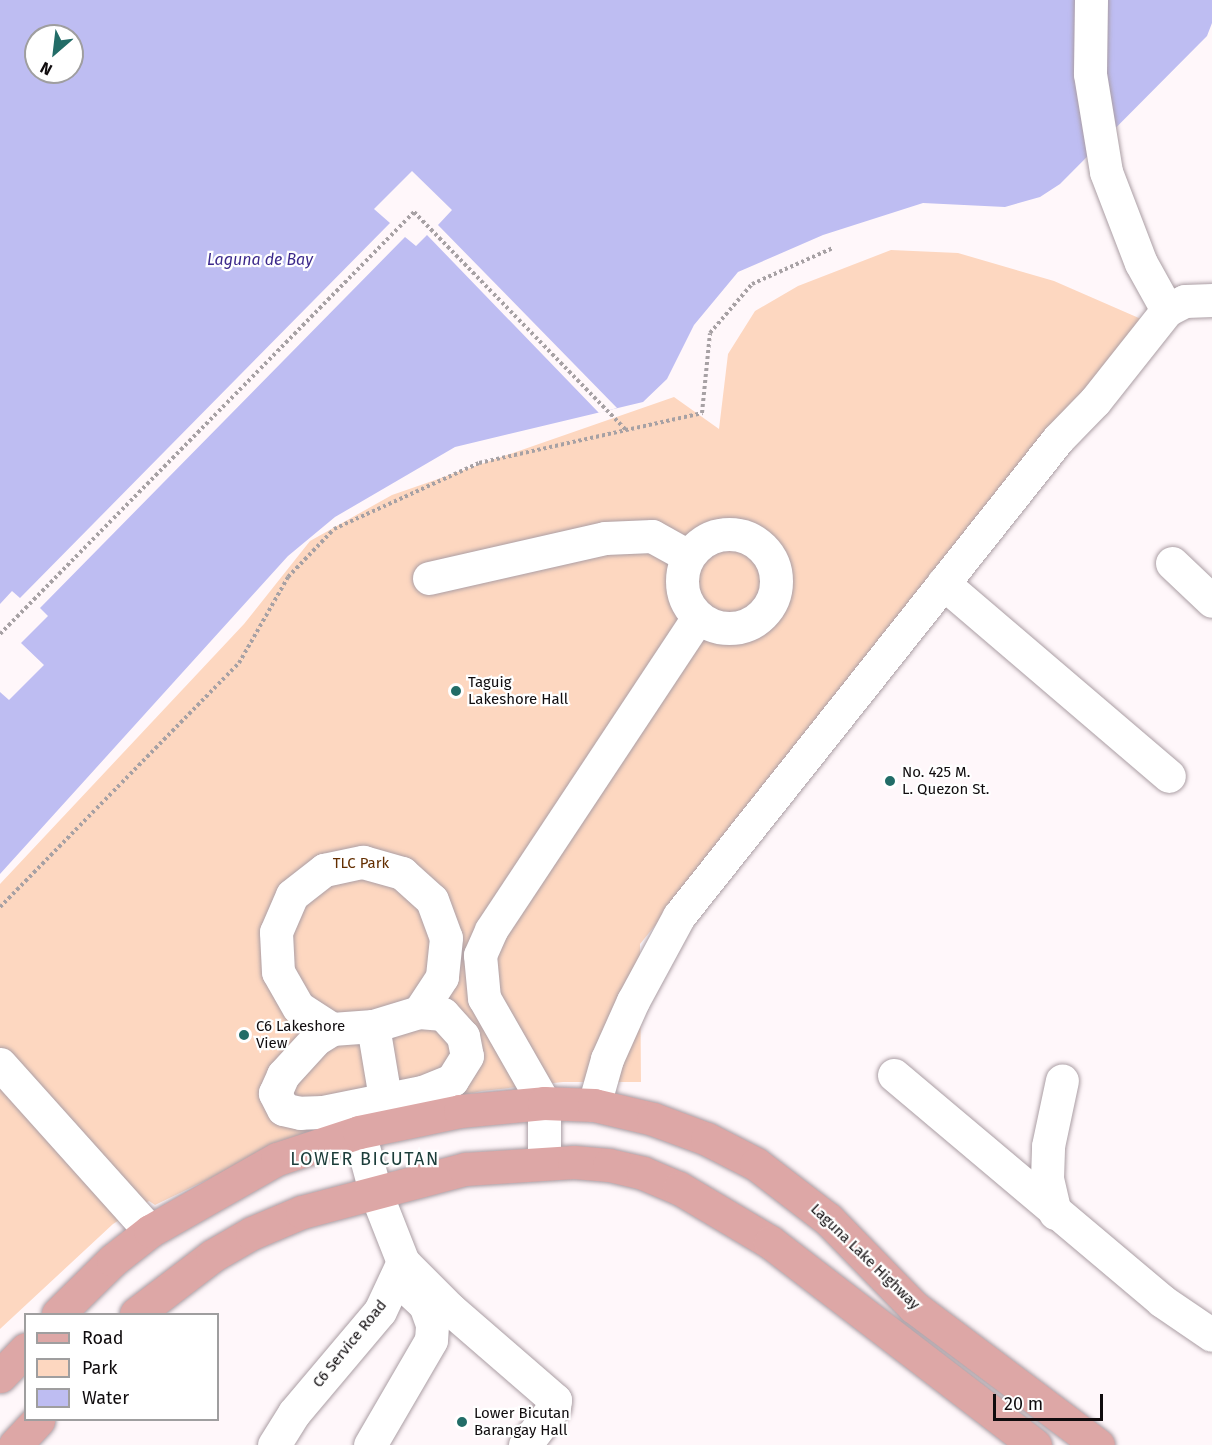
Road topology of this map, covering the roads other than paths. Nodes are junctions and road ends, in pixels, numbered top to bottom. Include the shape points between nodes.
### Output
1 (1091, 0) edge
2 (1212, 300) edge
3 (1167, 310) junction
4 (687, 556) junction
5 (1172, 563) dead end
6 (429, 578) dead end
7 (943, 583) junction
8 (1212, 601) edge
9 (698, 617) junction
10 (1169, 776) dead end
11 (419, 1011) junction
12 (497, 1021) junction
13 (373, 1026) junction
14 (332, 1029) junction
15 (463, 1036) junction
16 (0, 1064) edge
17 (894, 1075) dead end
18 (1062, 1080) dead end
19 (386, 1098) junction
20 (544, 1103) junction
21 (594, 1105) junction
22 (359, 1132) junction
23 (544, 1163) junction
24 (375, 1191) junction
25 (1055, 1213) junction
26 (150, 1231) junction
27 (400, 1270) junction
28 (59, 1313) edge
29 (137, 1313) edge
30 (1212, 1335) edge
31 (24, 1351) edge
32 (0, 1376) edge
33 (36, 1421) edge
34 (15, 1445) edge
35 (274, 1445) edge
36 (370, 1445) edge
37 (525, 1445) edge
38 (1035, 1445) edge
39 (1098, 1445) edge

1 - 3 street via 1090,74 1106,172 1141,263
2 - 3 street via 1185,301
3 - 7 street
4 - 6 street via 652,536 605,538
4 - 9 street via 682,589 687,604
4 - 9 street via 713,536 747,536 772,559 776,576 776,592 769,606 744,627 712,626
5 - 8 street
7 - 10 street
7 - 21 street via 679,916 633,1001 607,1059
9 - 12 street via 491,930 480,955 479,976 484,998
11 - 13 street
11 - 14 street via 442,978 446,938 432,900 402,873 363,862 324,870 292,895 276,932 278,972 298,1007
11 - 15 street via 443,1014
12 - 15 street
12 - 20 street
13 - 14 street
13 - 19 street
14 - 19 street via 316,1039 283,1075 275,1093 283,1108 300,1113 323,1112
15 - 19 street via 467,1056 452,1080 422,1092
16 - 26 street
17 - 25 street
18 - 25 street via 1048,1146 1047,1178
20 - 21 main road, Laguna Lake Highway
20 - 22 main road, Laguna Lake Highway via 460,1111
20 - 23 street
21 - 39 main road, Laguna Lake Highway via 652,1119 707,1139 756,1164 828,1219 914,1307
22 - 24 street
22 - 26 main road, Laguna Lake Highway via 277,1159
23 - 24 main road via 465,1169
23 - 38 main road via 609,1165 643,1173 723,1211 828,1284
24 - 27 street
24 - 29 main road via 302,1212 252,1233 178,1280
25 - 30 street via 1162,1301
26 - 28 main road, Laguna Lake Highway via 113,1260
27 - 35 street, C6 Service Road via 380,1311 294,1413
27 - 36 street via 425,1305 432,1324 431,1340
27 - 37 street via 450,1308 555,1400 554,1407
31 - 32 main road
33 - 34 main road

